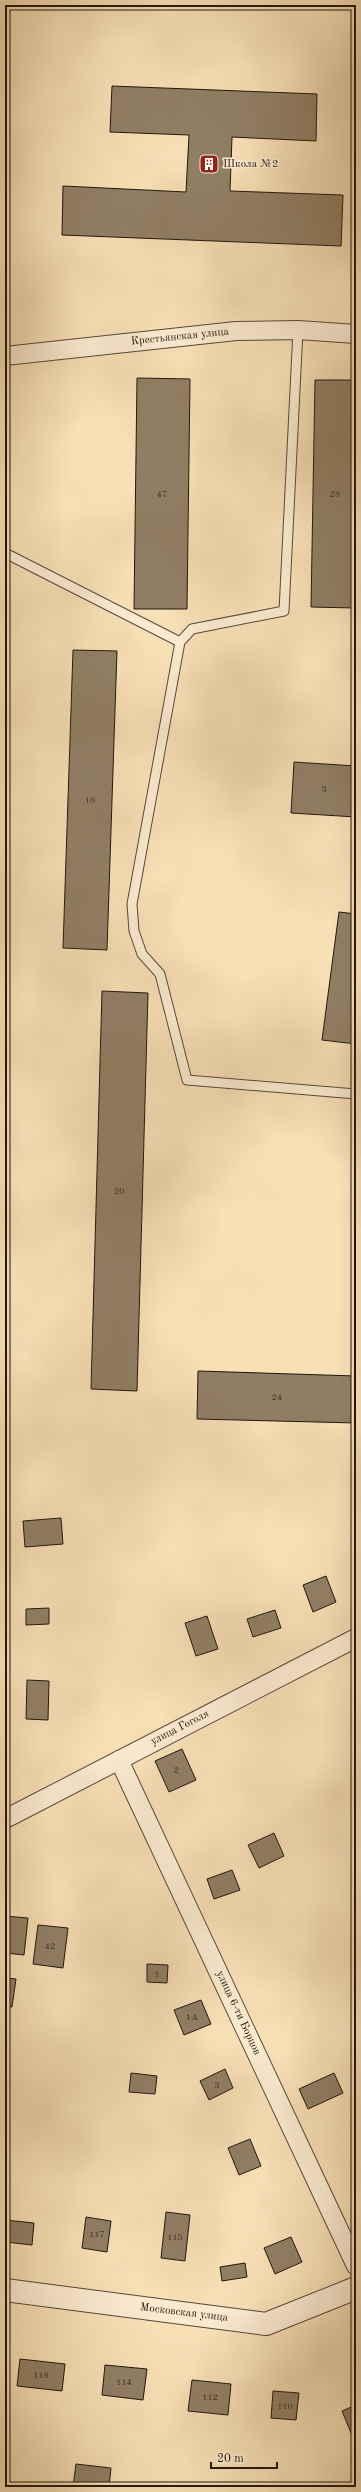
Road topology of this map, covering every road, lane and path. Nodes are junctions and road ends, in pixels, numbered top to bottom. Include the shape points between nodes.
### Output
1 (298, 330) junction
2 (356, 334) edge
3 (5, 356) edge
4 (5, 553) edge
5 (180, 642) junction
6 (356, 1094) edge
7 (356, 1638) edge
8 (119, 1760) junction
9 (5, 1819) edge
10 (356, 2266) edge
11 (356, 2288) edge
12 (5, 2290) edge

1 - 2 street, Крестьянская улица
1 - 3 street, Крестьянская улица via 236,331
1 - 5 lane via 284,611 192,629
4 - 5 lane
5 - 6 lane via 132,904 134,932 142,954 160,974 187,1080
7 - 8 street, улица Гоголя
8 - 9 street, улица Гоголя
8 - 10 street, улица 6-ти Борцов
11 - 12 street, Московская улица via 266,2324

